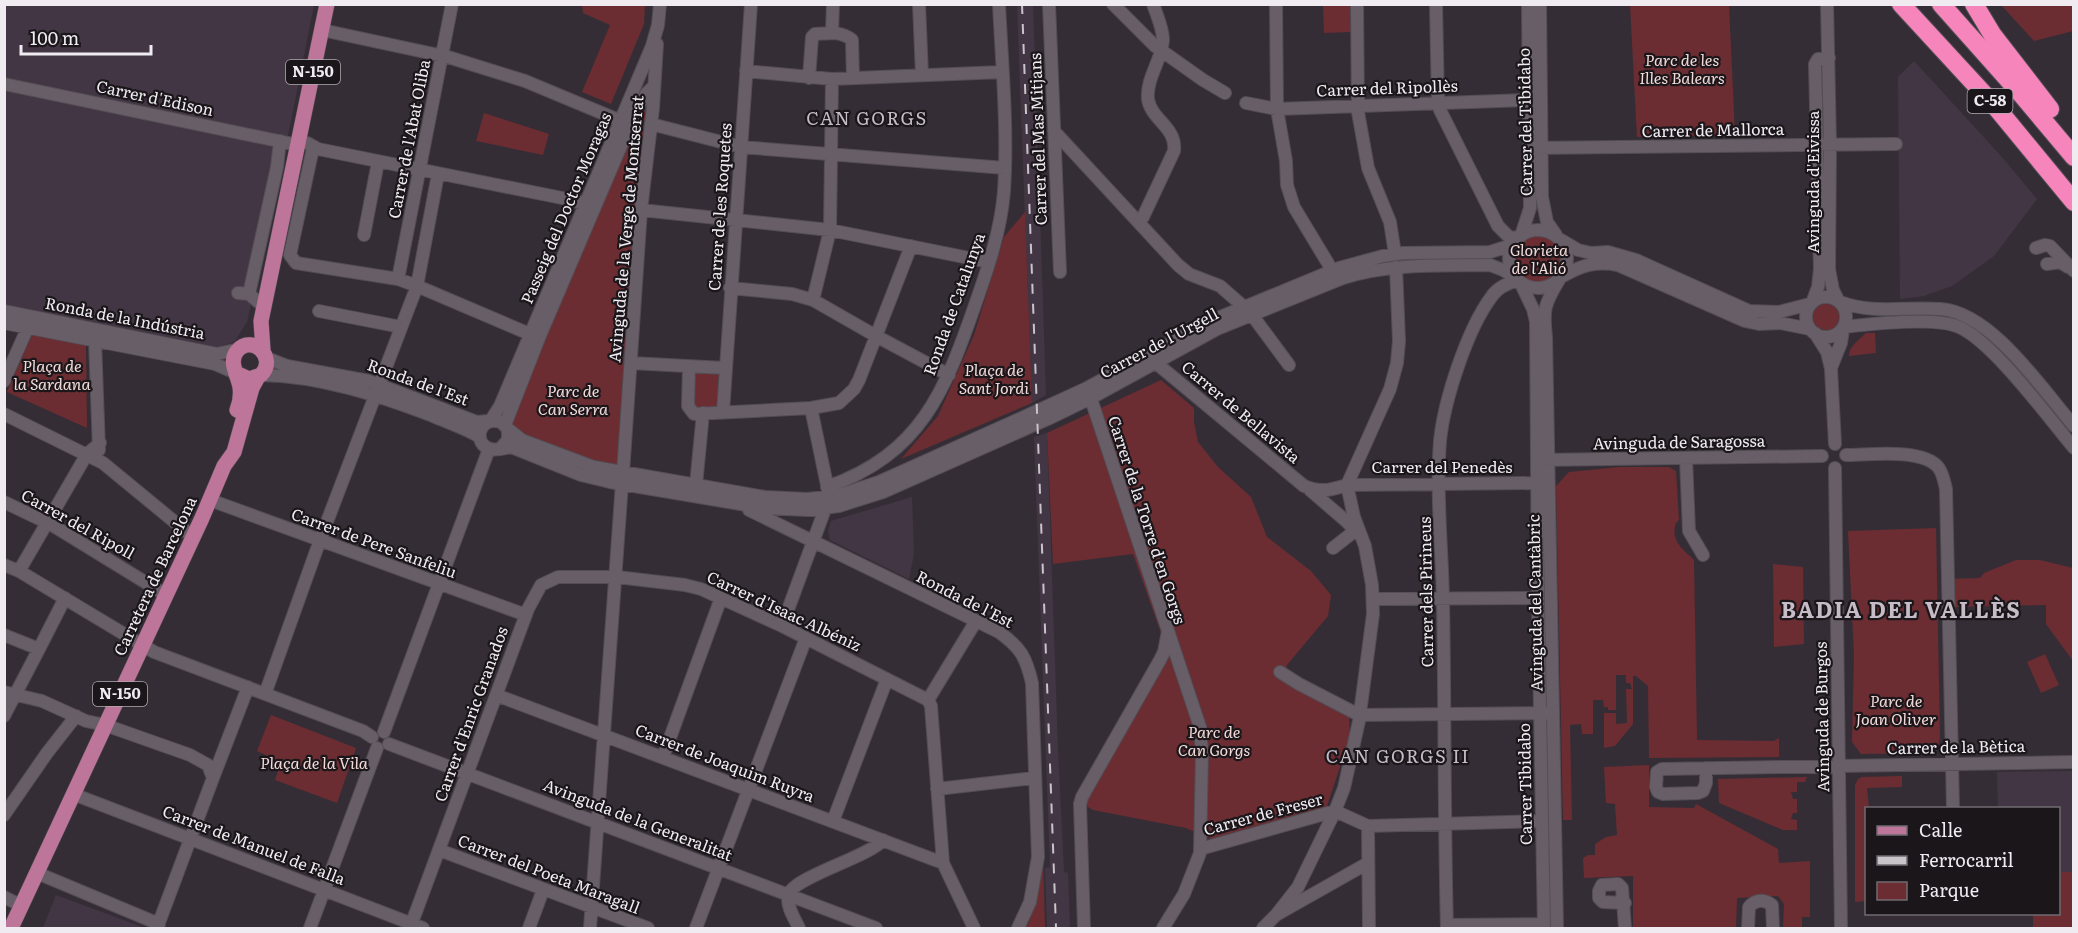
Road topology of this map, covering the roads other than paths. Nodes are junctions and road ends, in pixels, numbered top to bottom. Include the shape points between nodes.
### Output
1 (327, 4) edge
2 (452, 4) edge
3 (660, 4) edge
4 (751, 4) edge
5 (833, 4) edge
6 (919, 4) edge
7 (999, 4) edge
8 (1049, 4) edge
9 (1113, 4) edge
10 (1153, 4) edge
11 (1276, 4) edge
12 (1357, 4) edge
13 (1436, 4) edge
14 (1528, 4) edge
15 (1540, 4) edge
16 (1827, 4) edge
17 (1901, 4) edge
18 (1941, 4) edge
19 (1974, 4) edge
20 (658, 25) junction
21 (322, 30) junction
22 (832, 33) junction
23 (1161, 50) junction
24 (442, 56) junction
25 (1829, 60) junction
26 (746, 70) junction
27 (1002, 72) junction
28 (922, 75) junction
29 (809, 78) junction
30 (853, 78) junction
31 (832, 79) junction
32 (4, 84) edge
33 (654, 86) junction
34 (1225, 93) dead end
35 (1529, 100) junction
36 (1246, 103) dead end
37 (1438, 103) junction
38 (639, 106) junction
39 (1359, 106) junction
40 (653, 108) junction
41 (1277, 109) junction
42 (621, 122) junction
43 (651, 124) junction
44 (1054, 131) junction
45 (2073, 139) edge
46 (280, 141) junction
47 (1896, 144) dead end
48 (1830, 145) junction
49 (307, 146) junction
50 (1816, 146) junction
51 (741, 147) junction
52 (1535, 148) junction
53 (831, 153) junction
54 (2073, 158) edge
55 (378, 162) junction
56 (1005, 168) junction
57 (419, 170) junction
58 (438, 174) junction
59 (288, 194) junction
60 (2073, 202) edge
61 (269, 203) junction
62 (589, 206) junction
63 (641, 210) junction
64 (735, 220) junction
65 (1139, 222) junction
66 (830, 230) junction
67 (364, 235) dead end
68 (1518, 238) junction
69 (1558, 238) junction
70 (911, 246) junction
71 (2036, 248) dead end
72 (1396, 261) junction
73 (989, 262) junction
74 (2047, 264) dead end
75 (2073, 271) edge
76 (254, 272) junction
77 (1060, 272) dead end
78 (1330, 272) junction
79 (1561, 278) junction
80 (398, 279) junction
81 (1518, 280) junction
82 (270, 283) junction
83 (417, 286) junction
84 (730, 288) junction
85 (813, 300) junction
86 (1839, 301) junction
87 (1811, 304) junction
88 (4, 310) edge
89 (319, 311) dead end
90 (1247, 311) junction
91 (263, 314) junction
92 (4, 323) edge
93 (28, 327) junction
94 (401, 327) junction
95 (1843, 328) junction
96 (1812, 331) junction
97 (535, 335) junction
98 (876, 336) junction
99 (95, 340) junction
100 (240, 349) junction
101 (265, 354) junction
102 (631, 363) junction
103 (1156, 363) junction
104 (1289, 365) dead end
105 (689, 367) junction
106 (724, 368) junction
107 (1831, 369) junction
108 (236, 373) junction
109 (949, 375) junction
110 (260, 376) junction
111 (4, 381) edge
112 (376, 390) junction
113 (1089, 393) junction
114 (811, 408) junction
115 (723, 412) junction
116 (704, 413) junction
117 (4, 414) edge
118 (489, 421) junction
119 (2072, 421) edge
120 (506, 427) junction
121 (2058, 429) junction
122 (480, 437) junction
123 (100, 443) junction
124 (1835, 444) junction
125 (2073, 448) edge
126 (494, 449) junction
127 (87, 454) junction
128 (1846, 455) junction
129 (1822, 456) junction
130 (1686, 458) junction
131 (1543, 460) junction
132 (103, 463) junction
133 (224, 466) junction
134 (1835, 468) junction
135 (623, 478) junction
136 (1439, 483) junction
137 (1537, 483) junction
138 (1347, 484) junction
139 (696, 485) junction
140 (1304, 486) junction
141 (828, 498) junction
142 (210, 500) junction
143 (4, 502) edge
144 (734, 503) junction
145 (48, 523) junction
146 (1356, 530) junction
147 (193, 537) junction
148 (320, 540) junction
149 (812, 541) junction
150 (1364, 543) junction
151 (1333, 549) dead end
152 (1703, 555) dead end
153 (4, 565) edge
154 (20, 571) junction
155 (617, 577) junction
156 (438, 584) junction
157 (166, 594) junction
158 (65, 598) junction
159 (721, 598) junction
160 (1373, 598) junction
161 (1443, 598) junction
162 (1538, 598) junction
163 (526, 615) junction
164 (976, 621) junction
165 (782, 626) junction
166 (1168, 630) junction
167 (4, 635) edge
168 (806, 638) junction
169 (142, 645) junction
170 (39, 649) junction
171 (1157, 665) junction
172 (1181, 669) junction
173 (1280, 672) dead end
174 (887, 679) junction
175 (248, 687) junction
176 (10, 694) edge
177 (265, 694) junction
178 (496, 695) junction
179 (928, 700) junction
180 (1547, 713) junction
181 (1445, 714) junction
182 (1359, 715) junction
183 (4, 716) edge
184 (76, 716) junction
185 (105, 725) junction
186 (606, 735) junction
187 (381, 740) junction
188 (663, 757) junction
189 (2073, 762) edge
190 (1839, 765) junction
191 (1953, 765) junction
192 (1706, 768) dead end
193 (467, 773) junction
194 (213, 778) junction
195 (1034, 778) junction
196 (748, 789) junction
197 (937, 789) junction
198 (74, 794) junction
199 (1953, 807) edge
200 (1335, 811) junction
201 (4, 815) edge
202 (833, 821) junction
203 (1542, 821) junction
204 (599, 823) junction
205 (1444, 823) junction
206 (1368, 825) junction
207 (190, 838) junction
208 (883, 840) junction
209 (1200, 849) junction
210 (439, 850) junction
211 (943, 863) junction
212 (1368, 863) junction
213 (719, 868) junction
214 (37, 873) junction
215 (325, 890) junction
216 (543, 890) junction
217 (788, 895) junction
218 (1625, 903) dead end
219 (592, 908) junction
220 (1276, 915) junction
221 (158, 926) edge
222 (1544, 926) edge
223 (415, 927) edge
224 (1447, 927) edge
225 (11, 928) edge
226 (310, 928) edge
227 (529, 928) edge
228 (590, 928) edge
229 (648, 928) edge
230 (696, 928) edge
231 (799, 928) edge
232 (876, 928) edge
233 (974, 928) edge
234 (1018, 928) edge
235 (1084, 928) edge
236 (1163, 928) edge
237 (1263, 928) edge
238 (1369, 928) edge
239 (1557, 928) edge
240 (1625, 928) edge
241 (1748, 928) edge
242 (1773, 928) edge
243 (1841, 928) edge

1 - 21 main road, N-150
2 - 24 street, Carrer de l'Abat Oliba
3 - 20 street, Passeig del Doctor Moragas
4 - 26 street, Carrer de les Roquetes
5 - 22 street
6 - 28 street
7 - 27 street, Ronda de Catalunya
8 - 44 street, Carrer del Mas Mitjans
9 - 23 street
10 - 23 street via 1162,30
11 - 41 street
12 - 39 street
13 - 37 street
14 - 35 street, Carrer del Tibidabo
15 - 52 street, Carrer del Tibidabo
16 - 25 street
17 - 60 highway, C-58 via 1995,106
18 - 54 highway, C-58
19 - 45 highway
20 - 33 street, Avinguda de la Verge de Montserrat
20 - 42 street, Passeig del Doctor Moragas
21 - 24 street
21 - 49 main road, N-150
22 - 29 street via 812,37
22 - 30 street via 847,35 852,40
23 - 34 street
23 - 65 street via 1148,98 1175,143
24 - 42 street via 525,81
24 - 57 street, Carrer de l'Abat Oliba
25 - 48 street, Avinguda d'Eivissa
25 - 50 street, Avinguda d'Eivissa via 1818,59 1815,64
26 - 29 street
26 - 51 street, Carrer de les Roquetes
27 - 28 street
27 - 56 street, Ronda de Catalunya
28 - 30 street
29 - 31 street
30 - 31 street
31 - 53 street
32 - 46 street, Carrer d'Edison
33 - 38 street, Passeig del Doctor Moragas
33 - 40 street, Avinguda de la Verge de Montserrat
35 - 37 street, Carrer del Ripollès
35 - 52 street, Carrer del Tibidabo
36 - 41 street, Carrer del Ripollès
37 - 39 street, Carrer del Ripollès
37 - 68 street via 1498,226 1509,237
38 - 40 street via 645,102
38 - 62 street, Passeig del Doctor Moragas
39 - 41 street, Carrer del Ripollès
39 - 72 street via 1368,168 1390,222
40 - 43 street, Avinguda de la Verge de Montserrat
41 - 78 street via 1287,185 1294,207
42 - 62 street, Passeig del Doctor Moragas
43 - 51 street
43 - 63 street, Avinguda de la Verge de Montserrat
44 - 65 street
44 - 77 street, Carrer del Mas Mitjans
46 - 49 street, Carrer d'Edison
46 - 61 street
47 - 48 street, Carrer de Mallorca
48 - 50 street, Carrer de Mallorca
48 - 86 street, Avinguda d'Eivissa via 1830,269
49 - 55 street, Carrer d'Edison
49 - 59 main road, N-150
49 - 80 street via 310,161 290,255 296,263
50 - 52 street, Carrer de Mallorca
50 - 87 street, Avinguda d'Eivissa via 1820,269
51 - 53 street
51 - 64 street, Carrer de les Roquetes
52 - 68 street, Carrer del Tibidabo via 1530,208
52 - 69 street, Carrer del Tibidabo via 1547,222
53 - 56 street
53 - 66 street
55 - 57 street, Carrer d'Edison
55 - 67 street
56 - 73 street, Ronda de Catalunya via 998,229
57 - 58 street, Carrer d'Edison
57 - 80 street, Carrer de l'Abat Oliba
58 - 62 street, Carrer d'Edison
58 - 83 street
59 - 61 street
59 - 82 main road, N-150
61 - 76 street
62 - 97 street, Passeig del Doctor Moragas
63 - 64 street
63 - 102 street, Avinguda de la Verge de Montserrat
64 - 66 street
64 - 84 street, Carrer de les Roquetes
65 - 90 street via 1184,270 1220,286
66 - 70 street
66 - 85 street
68 - 69 street via 1540,230
68 - 72 street, Carrer de l'Urgell via 1509,246 1490,252
68 - 81 street via 1509,256
69 - 79 street via 1568,258
69 - 87 street via 1578,250 1608,252 1636,260 1749,311 1779,312
70 - 73 street
70 - 98 street
71 - 75 street via 2050,246
72 - 78 street, Carrer de l'Urgell via 1360,261
72 - 81 street, Carrer de l'Urgell via 1494,266
72 - 90 street, Carrer de l'Urgell
72 - 138 street via 1397,363 1377,421
73 - 109 street, Ronda de Catalunya
74 - 75 street via 2060,262
76 - 82 street
76 - 91 street via 243,293
78 - 90 street, Carrer de l'Urgell
79 - 81 street via 1552,285 1536,288
79 - 96 street via 1586,264 1618,265 1745,321 1780,323
79 - 131 street, Avinguda del Cantàbric via 1545,307
80 - 83 street
81 - 131 street, Carrer Tibidabo via 1536,322
81 - 136 street, Carrer dels Pirineus via 1492,295 1466,346 1443,422
82 - 91 main road, N-150
83 - 94 street
83 - 97 street
84 - 85 street
84 - 106 street, Carrer de les Roquetes
85 - 98 street
86 - 87 street via 1822,297
86 - 95 street via 1846,314
86 - 119 street via 1871,310 1941,309 1974,319 2010,350
87 - 96 street via 1806,317
88 - 100 street, Ronda de la Indústria via 217,354
89 - 94 street
90 - 103 street, Carrer de l'Urgell
90 - 104 street
90 - 113 street, Carrer de l'Urgell via 1205,323
91 - 100 main road, N-150
91 - 101 main road, N-150
92 - 93 street, Ronda de la Indústria
93 - 99 street, Ronda de la Indústria
93 - 111 street
94 - 112 street
95 - 96 street via 1830,337
95 - 107 street
95 - 121 street via 1872,323 1940,323 1959,327 1999,360
96 - 107 street via 1827,352
97 - 118 street, Passeig del Doctor Moragas via 498,411
97 - 120 street, Passeig del Doctor Moragas
98 - 109 street
98 - 114 street via 854,389 839,403
99 - 108 street, Ronda de la Indústria via 215,364
99 - 123 street
100 - 101 main road via 251,345
100 - 108 main road, N-150 via 233,360
101 - 110 main road, N-150 via 267,366
101 - 112 street, Ronda de l'Est via 287,366 356,377
102 - 105 street
102 - 135 street, Avinguda de la Verge de Montserrat
103 - 113 street, Carrer de l'Urgell
103 - 140 street, Carrer de Bellavista
105 - 106 street
105 - 116 street via 688,406 694,414
106 - 115 street, Carrer de les Roquetes
107 - 124 street
108 - 110 main road via 245,378
108 - 133 main road, N-150 via 239,405 226,445
109 - 141 street, Ronda de Catalunya via 932,408 904,441
110 - 112 street, Ronda de l'Est
110 - 133 main road, N-150 via 252,388 234,452
112 - 118 street, Ronda de l'Est via 477,422
112 - 122 street, Ronda de l'Est
112 - 148 street
113 - 141 street, Carrer de l'Urgell via 883,492 856,502
113 - 166 street, Carrer de la Torre d'en Gorgs
114 - 115 street
114 - 141 street
115 - 116 street
116 - 139 street
117 - 127 street
118 - 120 street via 499,421
118 - 122 street via 482,427
119 - 121 street
120 - 126 street via 508,440
120 - 135 street, Ronda de l'Est via 522,440
121 - 125 street
122 - 126 street via 484,445
123 - 127 street
123 - 132 street
124 - 128 street
124 - 129 street via 1827,446
126 - 135 street, Ronda de l'Est via 511,447 581,475
126 - 156 street
127 - 132 street
127 - 145 street
128 - 134 street
128 - 191 street via 1905,454 1925,458 1943,477
129 - 130 street, Avinguda de Saragossa
129 - 134 street via 1825,464
130 - 131 street, Avinguda de Saragossa
130 - 152 street via 1689,531
131 - 137 street, Carrer Tibidabo
131 - 180 street, Avinguda del Cantàbric
132 - 147 street
133 - 142 main road, Carretera de Barcelona / N-150
134 - 190 street, Avinguda de Burgos
135 - 139 street, Ronda de l'Est
135 - 144 street, Ronda de l'Est
135 - 155 street, Avinguda de la Verge de Montserrat
136 - 137 street, Carrer del Penedès
136 - 138 street, Carrer del Penedès
136 - 161 street, Carrer dels Pirineus
137 - 162 street, Carrer Tibidabo
138 - 140 street, Carrer de Bellavista via 1323,492
138 - 150 street
139 - 141 street, Ronda de l'Est via 765,497
140 - 146 street, Carrer de Bellavista
141 - 144 street, Ronda de l'Est via 793,510
141 - 149 street
142 - 147 main road, Carretera de Barcelona / N-150
142 - 148 street, Carrer de Pere Sanfeliu
143 - 145 street, Carrer del Ripoll
144 - 149 street, Ronda de l'Est
145 - 154 street
145 - 157 street, Carrer del Ripoll
146 - 150 street, Carrer de Bellavista
146 - 151 street
147 - 157 main road, Carretera de Barcelona / N-150
148 - 156 street, Carrer de Pere Sanfeliu
148 - 177 street
149 - 164 street, Ronda de l'Est
149 - 165 street
150 - 160 street
153 - 154 street, Avinguda de la Generalitat
154 - 158 street, Avinguda de la Generalitat
155 - 159 street, Carrer d'Isaac Albéniz via 685,585
155 - 163 street, Carrer d'Enric Granados via 570,576 547,581 541,585
155 - 186 street, Avinguda de la Verge de Montserrat
156 - 163 street, Carrer de Pere Sanfeliu
156 - 187 street
157 - 169 main road, Carretera de Barcelona / N-150
158 - 169 street, Avinguda de la Generalitat
158 - 170 street
159 - 165 street, Carrer d'Isaac Albéniz
159 - 188 street
160 - 161 street
160 - 182 street
161 - 162 street
161 - 181 street, Carrer dels Pirineus
162 - 180 street, Carrer Tibidabo
163 - 178 street, Carrer d'Enric Granados
164 - 179 street
164 - 195 street, Ronda de l'Est via 1016,645 1027,661 1032,683
165 - 168 street, Carrer d'Isaac Albéniz
166 - 171 street, Carrer de la Torre d'en Gorgs
166 - 172 street
167 - 170 street
168 - 174 street, Carrer d'Isaac Albéniz
168 - 196 street
169 - 175 street, Avinguda de la Generalitat
169 - 185 main road, Carretera de Barcelona / N-150
170 - 176 street
171 - 172 street via 1168,657
171 - 235 street, Carrer de la Torre d'en Gorgs via 1080,804
172 - 209 street via 1200,727
173 - 182 street
174 - 179 street, Carrer d'Isaac Albéniz
174 - 202 street
175 - 177 street, Avinguda de la Generalitat
175 - 194 street
176 - 183 street
176 - 184 street via 42,701
177 - 187 street, Avinguda de la Generalitat
178 - 186 street, Carrer de Joaquim Ruyra
178 - 193 street, Carrer d'Enric Granados
179 - 197 street
180 - 181 street
180 - 203 street, Carrer Tibidabo
180 - 239 street, Avinguda del Cantàbric
181 - 182 street
181 - 205 street, Carrer dels Pirineus
182 - 200 street via 1344,788
184 - 185 street
184 - 201 street
185 - 194 street via 190,755 208,765
185 - 198 main road, Carretera de Barcelona / N-150
186 - 188 street, Carrer de Joaquim Ruyra
186 - 204 street, Avinguda de la Verge de Montserrat
187 - 193 street, Avinguda de la Generalitat
187 - 215 street
188 - 196 street, Carrer de Joaquim Ruyra
189 - 191 street, Carrer de la Bètica
190 - 191 street, Carrer de la Bètica
190 - 192 street, Carrer de la Bètica
190 - 243 street, Avinguda de Burgos
191 - 199 street
193 - 204 street, Avinguda de la Generalitat
193 - 210 street, Carrer d'Enric Granados
194 - 207 street
195 - 197 street
195 - 234 street, Ronda de l'Est via 1038,857 1029,902
196 - 202 street, Carrer de Joaquim Ruyra
196 - 213 street
197 - 211 street
198 - 207 street, Carrer de Manuel de Falla
198 - 214 main road, Carretera de Barcelona / N-150
200 - 206 street
200 - 209 street, Carrer de Freser
200 - 220 street via 1298,887
202 - 208 street, Carrer de Joaquim Ruyra
203 - 205 street
203 - 222 street, Carrer Tibidabo
204 - 213 street, Avinguda de la Generalitat
204 - 219 street, Avinguda de la Verge de Montserrat
205 - 206 street
205 - 224 street, Carrer dels Pirineus
206 - 212 street
207 - 215 street, Carrer de Manuel de Falla
207 - 221 street
208 - 211 street, Carrer de Joaquim Ruyra
208 - 217 street via 799,883
209 - 236 street via 1193,875
210 - 216 street, Carrer del Poeta Maragall
210 - 223 street, Carrer d'Enric Granados
211 - 233 street
212 - 220 street
212 - 238 street
213 - 217 street, Avinguda de la Generalitat
213 - 230 street
214 - 221 street
214 - 225 main road, Carretera de Barcelona / N-150
215 - 223 street, Carrer de Manuel de Falla
215 - 226 street
216 - 219 street, Carrer del Poeta Maragall
216 - 227 street
217 - 231 street
217 - 232 street, Avinguda de la Generalitat
218 - 240 street
219 - 228 street, Avinguda de la Verge de Montserrat
219 - 229 street, Carrer del Poeta Maragall
220 - 237 street
222 - 224 street
241 - 242 street via 1749,907 1757,901 1772,905

